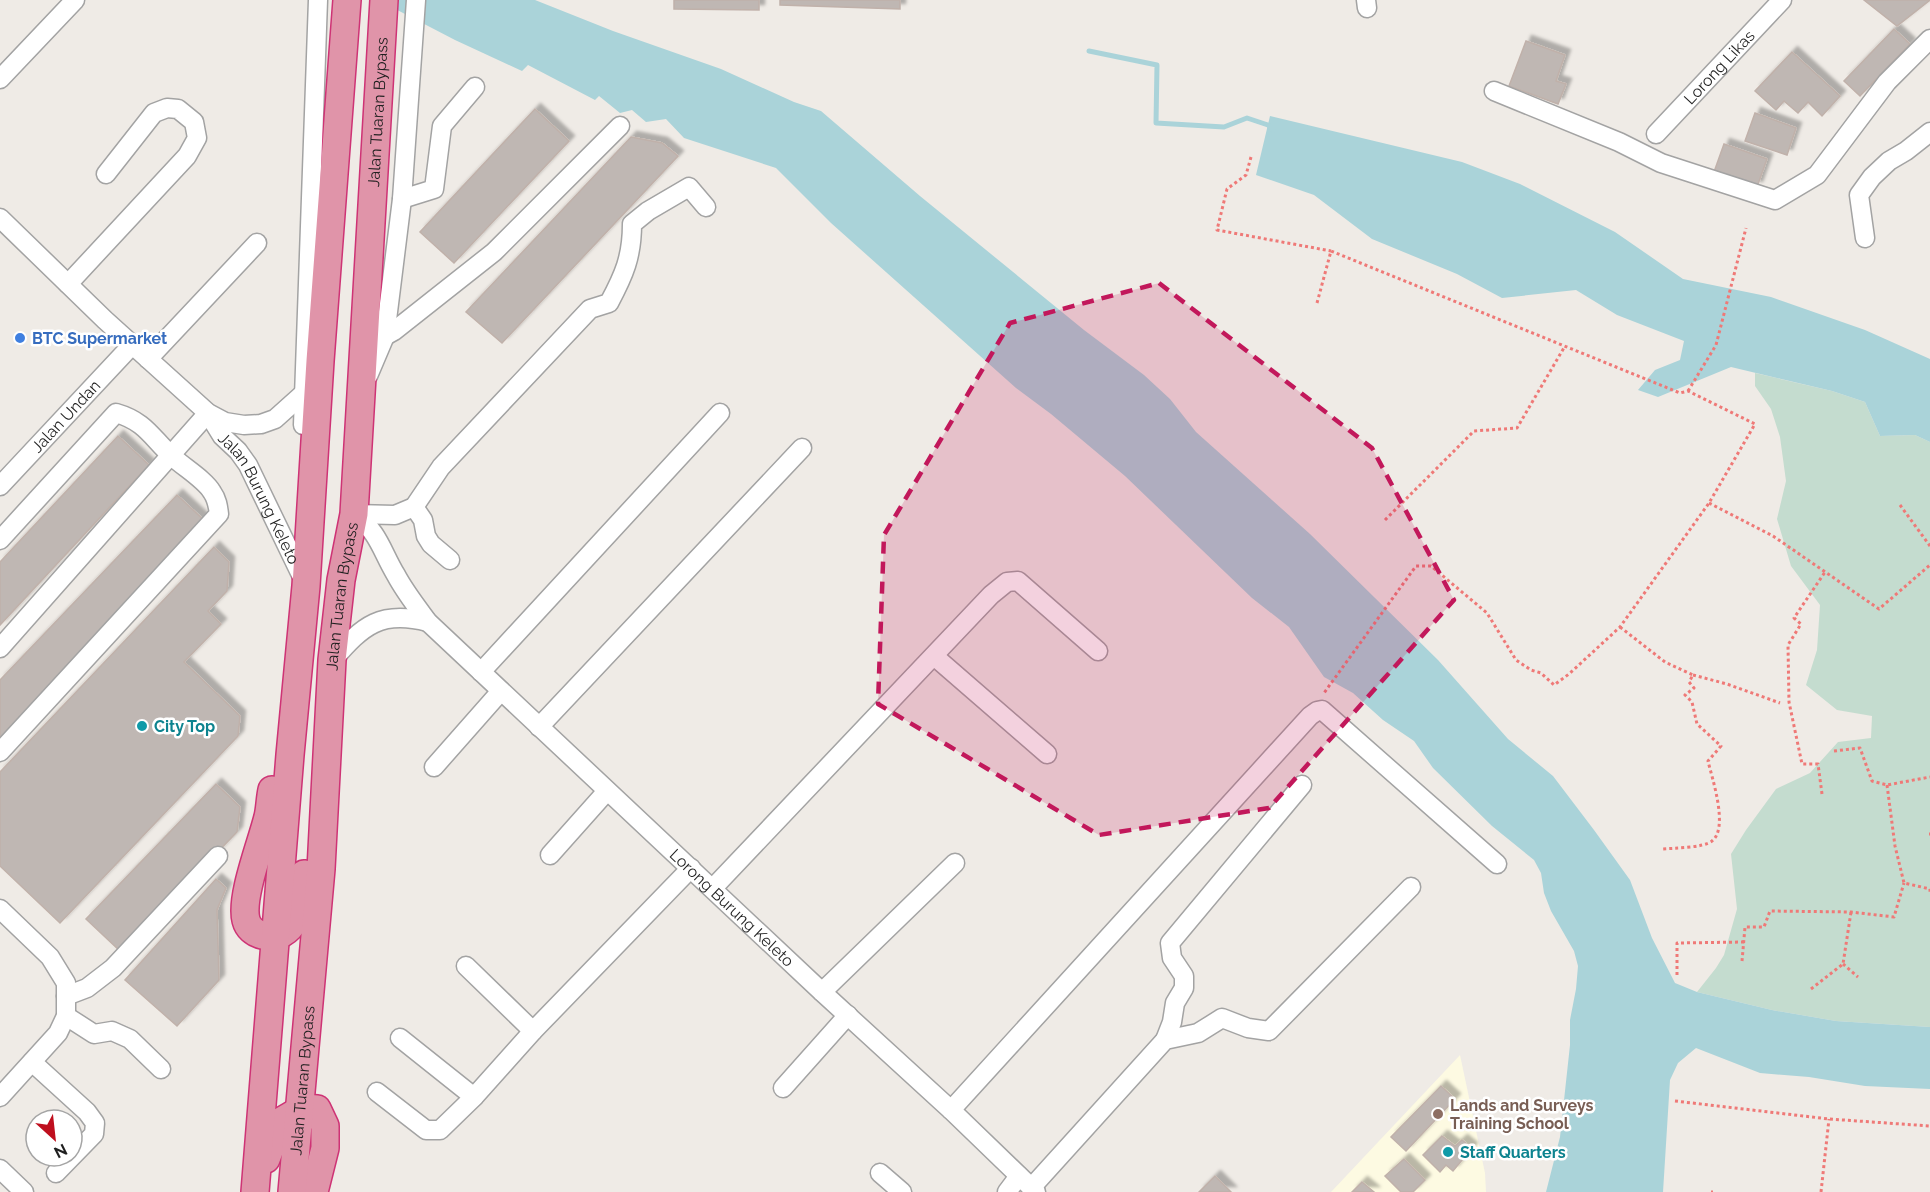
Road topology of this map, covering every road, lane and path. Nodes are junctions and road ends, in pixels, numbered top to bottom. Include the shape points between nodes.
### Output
1 (75, 0) edge
2 (318, 0) edge
3 (347, 0) edge
4 (416, 0) edge
5 (1782, 0) edge
6 (383, 12) edge
7 (1930, 39) edge
8 (0, 79) edge
9 (476, 87) dead end
10 (1494, 91) dead end
11 (620, 126) dead end
12 (1930, 132) edge
13 (1656, 134) dead end
14 (1251, 157) dead end
15 (106, 174) dead end
16 (402, 200) junction
17 (705, 207) dead end
18 (0, 218) edge
19 (1746, 228) dead end
20 (1864, 237) dead end
21 (257, 243) dead end
22 (1331, 251) junction
23 (68, 284) junction
24 (1317, 303) dead end
25 (385, 336) junction
26 (132, 345) junction
27 (1565, 346) junction
28 (148, 359) junction
29 (1689, 391) junction
30 (304, 393) junction
31 (360, 394) junction
32 (208, 413) junction
33 (720, 413) dead end
34 (802, 448) dead end
35 (171, 455) junction
36 (0, 486) edge
37 (1709, 503) junction
38 (1900, 505) dead end
39 (414, 507) junction
40 (354, 514) junction
41 (1385, 520) dead end
42 (0, 540) edge
43 (1930, 546) edge
44 (450, 560) dead end
45 (1930, 565) edge
46 (1825, 572) junction
47 (306, 586) junction
48 (428, 622) junction
49 (1620, 627) junction
50 (0, 648) edge
51 (1098, 651) dead end
52 (934, 656) junction
53 (332, 660) junction
54 (482, 672) junction
55 (1693, 675) junction
56 (501, 691) junction
57 (1319, 699) dead end
58 (1780, 703) dead end
59 (539, 728) junction
60 (1834, 751) dead end
61 (0, 752) edge
62 (1047, 754) dead end
63 (434, 767) dead end
64 (1930, 777) edge
65 (1302, 785) dead end
66 (1887, 786) junction
67 (607, 791) junction
68 (1822, 794) dead end
69 (1662, 849) dead end
70 (550, 855) dead end
71 (218, 856) dead end
72 (955, 863) dead end
73 (1497, 864) dead end
74 (691, 867) junction
75 (1904, 884) junction
76 (1412, 887) dead end
77 (713, 888) junction
78 (1930, 892) edge
79 (0, 909) edge
80 (1851, 912) junction
81 (276, 937) junction
82 (1744, 942) junction
83 (1742, 961) dead end
84 (1843, 964) junction
85 (466, 966) dead end
86 (1677, 975) dead end
87 (1858, 977) dead end
88 (1811, 989) dead end
89 (822, 992) junction
90 (66, 996) junction
91 (66, 1016) junction
92 (848, 1016) junction
93 (533, 1031) junction
94 (400, 1038) dead end
95 (1165, 1040) junction
96 (32, 1062) junction
97 (161, 1069) dead end
98 (783, 1088) dead end
99 (377, 1092) dead end
100 (0, 1097) edge
101 (474, 1097) junction
102 (1675, 1101) dead end
103 (300, 1110) junction
104 (951, 1110) junction
105 (1829, 1119) junction
106 (1930, 1126) edge
107 (0, 1169) edge
108 (56, 1173) dead end
109 (880, 1173) dead end
110 (255, 1182) edge
111 (1029, 1185) edge
112 (24, 1192) edge
113 (292, 1192) edge
114 (314, 1192) edge
115 (902, 1192) edge
116 (1007, 1192) edge
117 (1821, 1192) edge

1 - 8 street
2 - 30 street
3 - 47 highway, Jalan Tuaran Bypass
4 - 16 street
5 - 13 street, Lorong Likas
6 - 31 highway, Jalan Tuaran Bypass
7 - 10 street via 1887,82 1817,175 1775,200 1661,163
9 - 16 street via 442,126 434,189
11 - 25 street via 494,252
12 - 20 street via 1889,161 1859,195
14 - 22 path via 1246,175 1227,189 1217,230
15 - 23 street via 154,113 178,109 194,122 197,138 186,156
16 - 25 street
17 - 39 street via 689,187 632,224 624,275 609,303 590,309 441,467
18 - 23 street, Jalan Burung Keleto
19 - 29 path via 1716,345
21 - 28 street
22 - 24 path
22 - 27 path
23 - 26 street, Jalan Burung Keleto
25 - 31 street
26 - 28 street, Jalan Burung Keleto
26 - 36 street, Jalan Undan
27 - 29 path via 1680,393
27 - 41 path via 1517,428 1474,431
28 - 32 street, Jalan Burung Keleto
29 - 37 path via 1755,424
30 - 32 street, Jalan Burung Keleto via 275,419 261,424 225,422
30 - 47 street via 301,491
31 - 40 highway, Jalan Tuaran Bypass
32 - 35 street
32 - 47 street, Jalan Burung Keleto via 248,465
33 - 54 street
34 - 59 street
35 - 42 street via 151,432 131,417 116,413
35 - 50 street
35 - 61 street via 211,490 219,514
37 - 46 path via 1773,536
37 - 49 path
38 - 43 path
39 - 40 street via 394,514
39 - 44 street via 431,544
40 - 48 street, Lorong Burung Keleto via 368,524
40 - 53 highway, Jalan Tuaran Bypass via 341,580
45 - 46 path via 1879,609
46 - 68 path via 1794,618 1801,624 1788,645 1789,702 1802,764 1818,764
47 - 81 highway, Jalan Tuaran Bypass
48 - 53 street via 408,616 389,617 363,629
48 - 54 street, Lorong Burung Keleto
49 - 55 path via 1665,662
49 - 57 path via 1554,685 1516,660 1477,603 1431,566 1416,566
51 - 52 street via 1018,581 1007,582 991,595
52 - 62 street
52 - 77 street
53 - 81 highway via 320,694 301,900 293,924
53 - 103 highway, Jalan Tuaran Bypass via 321,868
54 - 56 street, Lorong Burung Keleto
55 - 58 path
55 - 69 path via 1689,682 1694,688 1685,695 1692,702 1697,724 1721,746 1708,761 1719,800 1719,831 1712,841 1689,848
56 - 59 street, Lorong Burung Keleto
56 - 63 street
59 - 67 street, Lorong Burung Keleto
60 - 66 path via 1860,748 1872,781
64 - 66 path
65 - 95 street via 1170,943 1172,958 1184,976 1184,988 1175,1003
66 - 75 path
67 - 70 street
67 - 74 street, Lorong Burung Keleto
71 - 90 street via 112,968 87,988
72 - 89 street
73 - 104 street via 1322,710 1317,711
74 - 77 street, Lorong Burung Keleto
74 - 93 street
75 - 78 path
75 - 80 path via 1894,917
76 - 95 street via 1269,1031 1222,1018 1198,1033
77 - 89 street, Lorong Burung Keleto
79 - 90 street via 54,963 66,983
80 - 82 path via 1770,911 1764,927 1744,927
80 - 84 path
81 - 110 highway, Jalan Tuaran Bypass
82 - 83 path
82 - 86 path via 1677,943
84 - 87 path
84 - 88 path
85 - 93 street
89 - 92 street, Lorong Burung Keleto
90 - 91 street
91 - 96 street via 58,1033
91 - 97 street via 94,1034 112,1031 129,1039
92 - 98 street
92 - 104 street, Lorong Burung Keleto
93 - 101 street
94 - 101 street
95 - 111 street
96 - 100 street
96 - 108 street via 95,1124 94,1134
99 - 101 street via 426,1130 440,1130
102 - 105 path
103 - 110 highway via 280,1122
103 - 113 highway, Jalan Tuaran Bypass
103 - 114 highway via 317,1109 325,1126 325,1148
104 - 111 street, Lorong Burung Keleto
105 - 106 path
105 - 117 path
107 - 112 street
109 - 115 street
111 - 116 street

